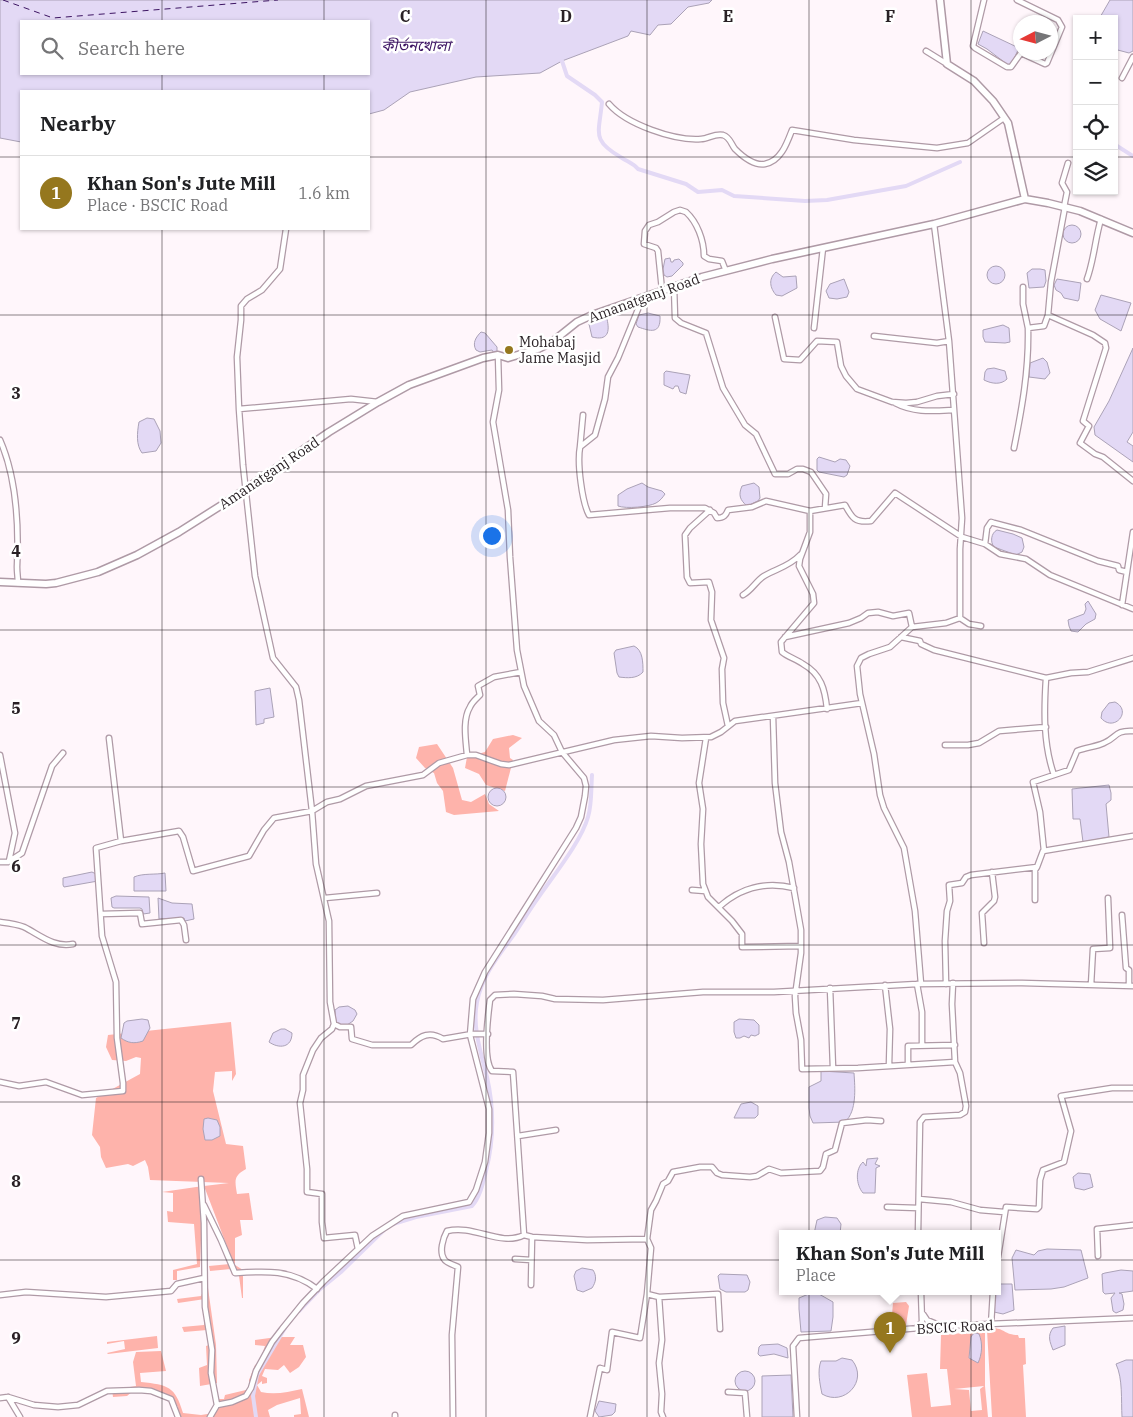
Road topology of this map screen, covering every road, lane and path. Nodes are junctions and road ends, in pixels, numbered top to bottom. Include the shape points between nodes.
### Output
1 (940, 0) edge
2 (984, 0) edge
3 (1017, 0) edge
4 (926, 51) dead end
5 (1133, 57) edge
6 (946, 64) junction
7 (1122, 78) dead end
8 (610, 104) dead end
9 (1004, 118) junction
10 (1068, 163) dead end
11 (1025, 199) junction
12 (1064, 207) junction
13 (1101, 219) junction
14 (934, 224) junction
15 (286, 230) edge
16 (1133, 233) edge
17 (823, 248) junction
18 (726, 272) junction
19 (1087, 279) dead end
20 (674, 286) junction
21 (1023, 288) dead end
22 (662, 290) junction
23 (643, 297) junction
24 (1048, 315) junction
25 (775, 317) dead end
26 (814, 328) dead end
27 (1028, 328) junction
28 (874, 336) dead end
29 (948, 341) junction
30 (498, 355) junction
31 (954, 394) junction
32 (378, 402) junction
33 (892, 402) junction
34 (239, 409) junction
35 (954, 410) junction
36 (583, 416) dead end
37 (0, 440) edge
38 (580, 448) junction
39 (1014, 448) dead end
40 (1133, 481) edge
41 (246, 489) junction
42 (825, 508) junction
43 (710, 510) junction
44 (810, 511) junction
45 (1133, 532) edge
46 (962, 537) junction
47 (984, 544) junction
48 (804, 550) junction
49 (1127, 572) junction
50 (0, 582) edge
51 (18, 583) junction
52 (743, 595) dead end
53 (1122, 605) junction
54 (1133, 609) edge
55 (960, 618) junction
56 (981, 626) dead end
57 (912, 627) junction
58 (784, 637) junction
59 (901, 637) junction
60 (1133, 658) edge
61 (521, 672) junction
62 (1046, 678) junction
63 (862, 704) junction
64 (827, 709) junction
65 (773, 716) junction
66 (728, 726) junction
67 (1046, 727) junction
68 (1133, 731) edge
69 (109, 738) dead end
70 (706, 738) junction
71 (945, 745) dead end
72 (562, 752) junction
73 (62, 753) dead end
74 (0, 755) edge
75 (467, 755) junction
76 (1054, 775) junction
77 (312, 811) junction
78 (1133, 836) edge
79 (120, 841) junction
80 (1044, 851) junction
81 (9, 861) junction
82 (0, 862) edge
83 (1037, 867) junction
84 (992, 872) junction
85 (794, 888) junction
86 (692, 890) dead end
87 (705, 891) junction
88 (377, 893) dead end
89 (325, 898) junction
90 (1108, 898) dead end
91 (1036, 900) dead end
92 (719, 907) junction
93 (101, 914) junction
94 (1122, 915) dead end
95 (0, 922) edge
96 (186, 940) dead end
97 (984, 943) dead end
98 (73, 944) dead end
99 (801, 946) junction
100 (953, 983) junction
101 (919, 984) junction
102 (946, 984) junction
103 (885, 985) junction
104 (1091, 985) junction
105 (1131, 986) edge
106 (830, 988) junction
107 (797, 990) junction
108 (334, 1024) junction
109 (471, 1034) junction
110 (488, 1034) junction
111 (922, 1045) junction
112 (954, 1045) junction
113 (955, 1062) junction
114 (908, 1064) junction
115 (889, 1065) junction
116 (834, 1068) junction
117 (0, 1082) edge
118 (1133, 1088) edge
119 (881, 1121) dead end
120 (556, 1130) dead end
121 (518, 1136) junction
122 (202, 1179) dead end
123 (919, 1199) junction
124 (203, 1204) junction
125 (887, 1207) dead end
126 (918, 1208) junction
127 (1004, 1212) junction
128 (1133, 1225) edge
129 (918, 1230) edge
130 (1001, 1234) edge
131 (524, 1235) junction
132 (532, 1237) junction
133 (647, 1239) junction
134 (358, 1249) junction
135 (1098, 1256) dead end
136 (516, 1260) dead end
137 (531, 1260) junction
138 (204, 1278) junction
139 (531, 1285) dead end
140 (317, 1289) junction
141 (647, 1294) junction
142 (0, 1295) edge
143 (921, 1295) edge
144 (993, 1295) edge
145 (659, 1297) junction
146 (922, 1313) junction
147 (1133, 1318) edge
148 (991, 1325) junction
149 (943, 1326) junction
150 (720, 1329) dead end
151 (914, 1329) junction
152 (728, 1392) dead end
153 (8, 1397) junction
154 (0, 1398) edge
155 (217, 1405) junction
156 (20, 1417) edge
157 (178, 1417) edge
158 (210, 1417) edge
159 (453, 1417) edge
160 (590, 1417) edge
161 (663, 1417) edge
162 (747, 1417) edge
163 (797, 1417) edge

1 - 6 main road
2 - 3 street via 975,33 975,48 1006,67 1011,67 1021,53 1047,63 1061,23
4 - 6 street
5 - 7 street
6 - 9 main road via 974,82
8 - 9 street via 634,121 668,135 702,140 722,134 753,163 764,165 784,151 792,130 937,148 968,143
9 - 11 main road via 1010,129
10 - 12 street via 1062,183 1067,192
11 - 12 main road, Amanatganj Road
11 - 14 main road, Amanatganj Road
12 - 13 main road, Amanatganj Road
12 - 24 street
13 - 16 main road, Amanatganj Road
13 - 19 street
14 - 17 main road, Amanatganj Road
14 - 29 street
15 - 34 street via 280,269 262,290 241,306 236,357
17 - 18 main road, Amanatganj Road
17 - 26 street
18 - 20 main road, Amanatganj Road
18 - 22 street via 722,261 704,256 695,225 686,212 680,210 649,225 645,231 644,244 658,251
20 - 22 main road, Amanatganj Road
20 - 42 street via 675,318 706,333 723,388 745,425 756,434 775,474 788,474 797,469 811,472 826,494
21 - 27 street
22 - 23 main road, Amanatganj Road
23 - 30 main road, Amanatganj Road via 577,322 538,349 508,358
23 - 38 street via 608,377 595,435
24 - 27 street via 1044,326
24 - 40 street via 1105,343 1083,421 1090,426 1080,442
25 - 33 street via 784,359 800,360 817,341 837,342 841,366 857,389
27 - 39 street via 1025,394
28 - 29 street via 937,343
29 - 31 street
30 - 32 main road, Amanatganj Road via 410,385
30 - 61 street via 500,390 494,422 508,510
31 - 33 street via 917,402
31 - 35 street
32 - 34 street via 351,399
32 - 41 main road, Amanatganj Road
33 - 35 street via 921,411
34 - 41 street
35 - 46 street
36 - 38 street
37 - 51 street via 17,516
38 - 43 street via 580,478 589,515 670,508
41 - 51 main road, Amanatganj Road via 179,532 98,572 46,584
41 - 77 street via 255,576 269,642 274,658 296,687 299,700
42 - 44 street
42 - 46 street via 845,505 861,522 871,521 895,493
43 - 44 street via 721,518 728,510 752,507 766,501
43 - 66 street via 685,535 687,577 690,583 708,582 712,592 711,620 724,658 723,703
44 - 48 street via 810,532
45 - 49 street
46 - 47 street
46 - 55 street
47 - 49 street via 987,528 994,522 1047,539
47 - 53 street via 1000,554 1026,560 1050,575
48 - 52 street via 795,560 762,577
48 - 58 street via 799,566 814,594 814,603
49 - 53 street
50 - 51 main road, Amanatganj Road
53 - 54 street
55 - 56 street
55 - 57 street
57 - 58 street via 909,613 893,616 878,612 868,613 849,623
57 - 59 street
58 - 64 street via 782,652 810,669 826,690
59 - 62 street via 920,641 934,650
59 - 63 street via 890,647 861,658 857,666
60 - 62 street via 1088,672
61 - 72 street via 539,721 554,735
61 - 75 street via 494,677 478,686 480,694 467,716
62 - 67 street
63 - 64 street
63 - 101 street via 880,795 904,848 915,911
64 - 65 street
65 - 66 street via 735,721
65 - 85 street via 775,784 781,832
66 - 70 street via 715,736
67 - 71 street via 999,731 979,743
67 - 76 street
68 - 76 street via 1120,732 1106,743 1084,747 1077,751 1070,768
69 - 79 street
70 - 72 street via 644,737
70 - 87 street via 698,784 702,800 701,862
72 - 75 street via 509,764
72 - 109 street via 584,778 586,796 581,817 485,972 473,1000
73 - 81 street via 52,766 22,853
74 - 81 street via 15,833
75 - 77 street via 439,763 423,775 366,786
76 - 80 street via 1033,782
77 - 79 street via 274,818 249,856 193,871 179,831
77 - 89 street via 316,864
78 - 80 street
79 - 93 street via 96,848
80 - 83 street
81 - 82 street
83 - 84 street
83 - 91 street
84 - 97 street via 995,897 982,913
84 - 102 street via 971,875 962,883 949,884
85 - 92 street via 758,886 739,892
85 - 99 street
86 - 87 street
87 - 92 street
88 - 89 street
89 - 108 street
90 - 104 street via 1110,948 1093,949
92 - 99 street via 742,934 742,947
93 - 96 street via 140,913 142,924 181,920
93 - 117 street via 102,936 116,982 117,1038 123,1091 82,1095 46,1082 19,1086
94 - 105 street via 1126,968
95 - 98 street via 22,926 63,946
99 - 107 street
100 - 102 street
100 - 104 street
100 - 112 street
101 - 102 street
101 - 103 street
101 - 111 street
103 - 106 street
103 - 115 street via 890,1029
104 - 105 street
106 - 107 street
106 - 116 street
107 - 110 street via 703,992 603,1000 495,995 490,1000
107 - 116 street via 802,1069
108 - 109 street via 351,1027 352,1039 372,1045 411,1045 427,1034 443,1039
108 - 134 street via 313,1050 304,1076 300,1103 307,1192 322,1194 324,1238 355,1235
109 - 110 street
109 - 134 street via 489,1109 485,1162 476,1190 468,1202 403,1216
110 - 121 street via 490,1069 513,1072
111 - 112 street
111 - 114 street via 908,1046
112 - 113 street
113 - 114 street
113 - 123 street via 960,1073 965,1112 924,1117 920,1122
114 - 115 street
115 - 116 street
118 - 127 street via 1060,1096 1071,1131 1064,1162 1043,1170 1037,1209 1007,1206
119 - 133 street via 842,1123 835,1150 826,1154 820,1171 780,1173 769,1170 750,1177 722,1175 712,1167 673,1172 650,1210
120 - 121 street
121 - 131 street
122 - 124 street
123 - 126 street
123 - 127 street
124 - 138 street
124 - 140 street via 235,1274 282,1272
125 - 126 street
126 - 129 street
127 - 130 street
128 - 135 street via 1097,1229
131 - 132 street
131 - 159 street via 516,1239 499,1238 461,1229 447,1231 442,1242 444,1260 458,1267 452,1335
132 - 133 street
132 - 137 street
133 - 141 street via 651,1248
134 - 140 street
136 - 137 street
137 - 139 street
138 - 142 street via 177,1284 171,1290 106,1297 26,1292
138 - 155 street via 212,1350 211,1374
140 - 155 street via 272,1342 246,1396
141 - 145 street
141 - 160 street via 640,1338 612,1332 607,1370 600,1368
143 - 146 street
144 - 148 street
145 - 150 street via 718,1294
145 - 161 street
146 - 149 street via 932,1323
146 - 151 street via 922,1322
147 - 148 street, BSCIC Road
148 - 149 street, BSCIC Road
149 - 151 street, BSCIC Road
151 - 163 street, BSCIC Road via 799,1338 793,1346
152 - 162 street via 745,1393
153 - 154 street
153 - 156 street
153 - 157 street via 34,1405 71,1407 104,1392 145,1390 171,1398
155 - 158 street

